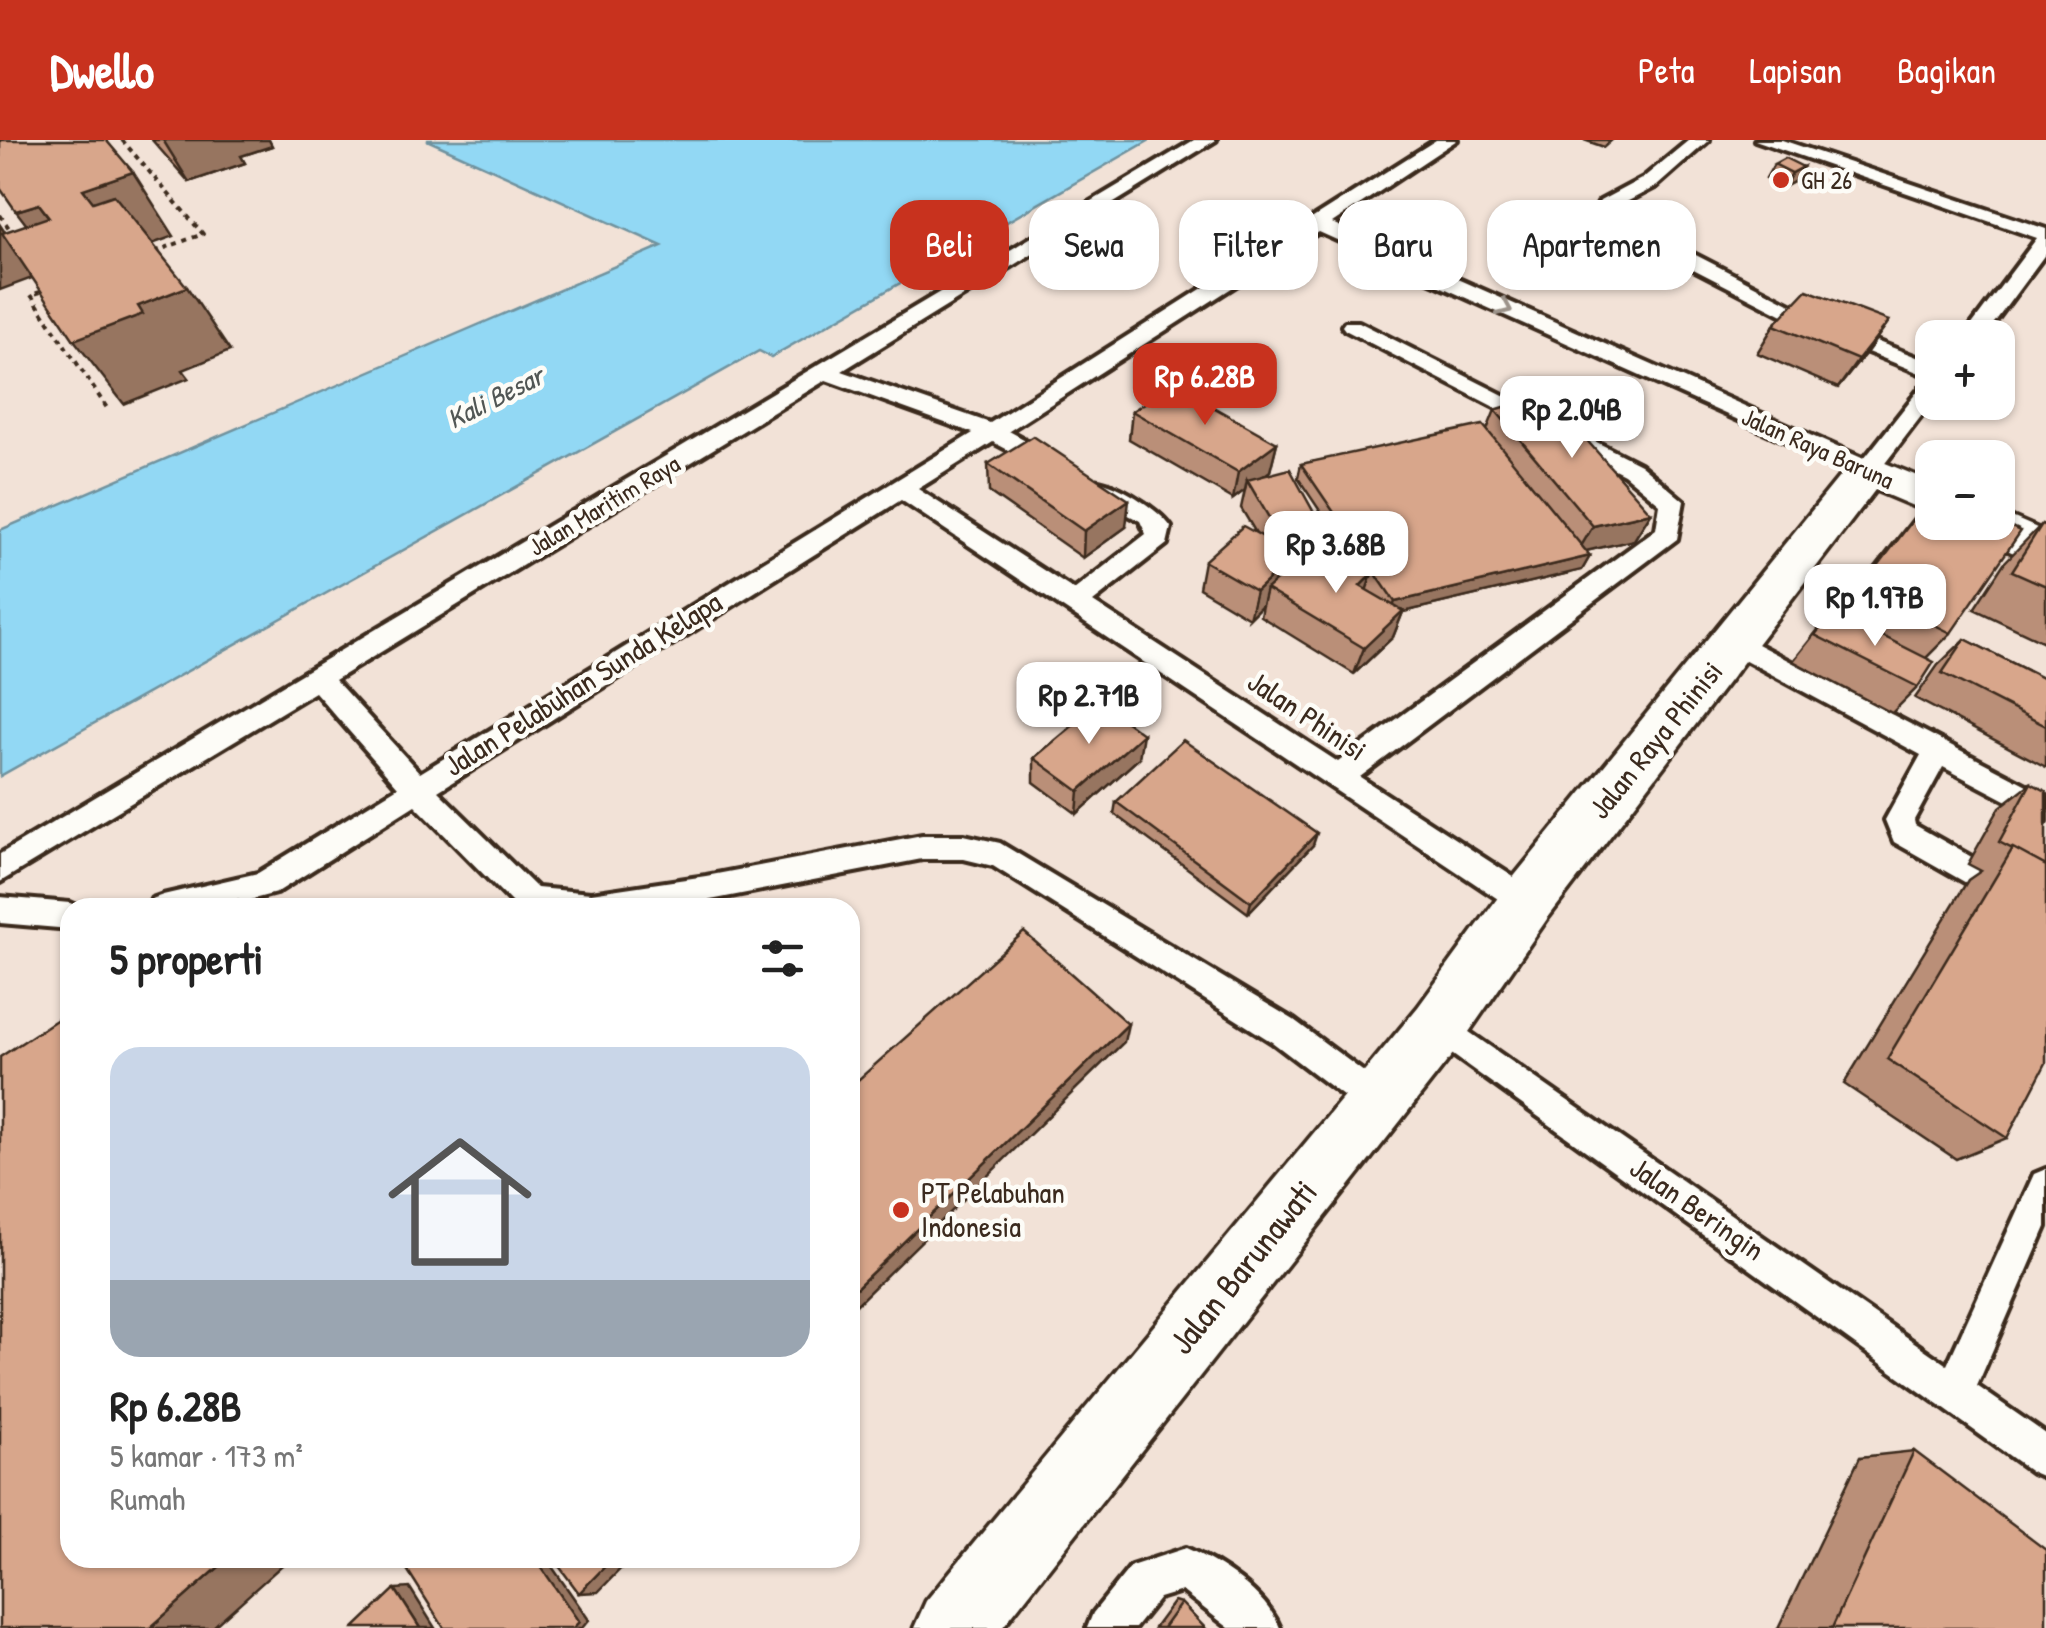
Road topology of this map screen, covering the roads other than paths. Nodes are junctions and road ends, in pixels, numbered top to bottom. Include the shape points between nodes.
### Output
1 (1207, 140) edge
2 (1448, 140) edge
3 (1700, 140) edge
4 (1764, 140) edge
5 (1320, 225) junction
6 (2046, 238) edge
7 (1985, 320) edge
8 (1352, 326) dead end
9 (1915, 364) edge
10 (825, 372) junction
11 (1915, 410) edge
12 (992, 432) junction
13 (1868, 470) junction
14 (899, 486) junction
15 (1915, 491) edge
16 (2015, 536) edge
17 (2046, 551) edge
18 (1076, 602) junction
19 (1734, 642) junction
20 (318, 678) junction
21 (1937, 752) junction
22 (1339, 777) junction
23 (416, 788) junction
24 (2046, 809) edge
25 (0, 869) edge
26 (206, 898) edge
27 (527, 898) edge
28 (646, 898) edge
29 (1527, 902) junction
30 (0, 910) edge
31 (60, 915) edge
32 (2046, 915) edge
33 (1438, 1026) junction
34 (1376, 1101) junction
35 (2046, 1186) edge
36 (1955, 1391) junction
37 (2046, 1458) edge
38 (953, 1628) edge
39 (1108, 1628) edge
40 (1259, 1628) edge

1 - 10 lane, Jalan Maritim Raya
2 - 5 lane, Jalan Pelabuhan Sunda Kelapa
3 - 9 lane via 1650,182 1607,205 1610,218 1815,324
4 - 6 lane
5 - 12 lane, Jalan Pelabuhan Sunda Kelapa
5 -> 13 lane, Jalan Raya Baruna
6 - 7 lane
8 - 22 lane via 1632,469 1672,501 1668,533
10 - 12 lane
10 - 20 lane, Jalan Maritim Raya
11 - 13 lane, Jalan Raya Phinisi
12 - 14 lane, Jalan Pelabuhan Sunda Kelapa
12 - 18 lane via 1148,515 1159,528 1158,538
13 - 15 street, Jalan Raya Baruna
13 - 19 street, Jalan Raya Phinisi
14 - 18 lane, Jalan Phinisi
14 - 23 lane, Jalan Pelabuhan Sunda Kelapa
16 - 17 street
18 - 22 lane, Jalan Phinisi
19 - 21 lane
19 - 29 street, Jalan Raya Phinisi
20 - 23 lane
20 - 25 lane, Jalan Maritim Raya
21 - 24 lane
21 - 32 lane via 1900,820 1904,833
22 - 29 lane, Jalan Phinisi
23 - 26 lane, Jalan Pelabuhan Sunda Kelapa via 265,884
23 - 27 lane
28 - 34 lane via 922,846 1000,855 1283,1031
29 - 33 street, Jalan Barunawati
30 - 31 lane
33 - 34 street, Jalan Barunawati
33 - 36 lane, Jalan Beringin
34 - 38 street, Jalan Barunawati
35 - 36 lane
36 - 37 lane, Jalan Beringin
39 - 40 lane via 1146,1581 1186,1570

